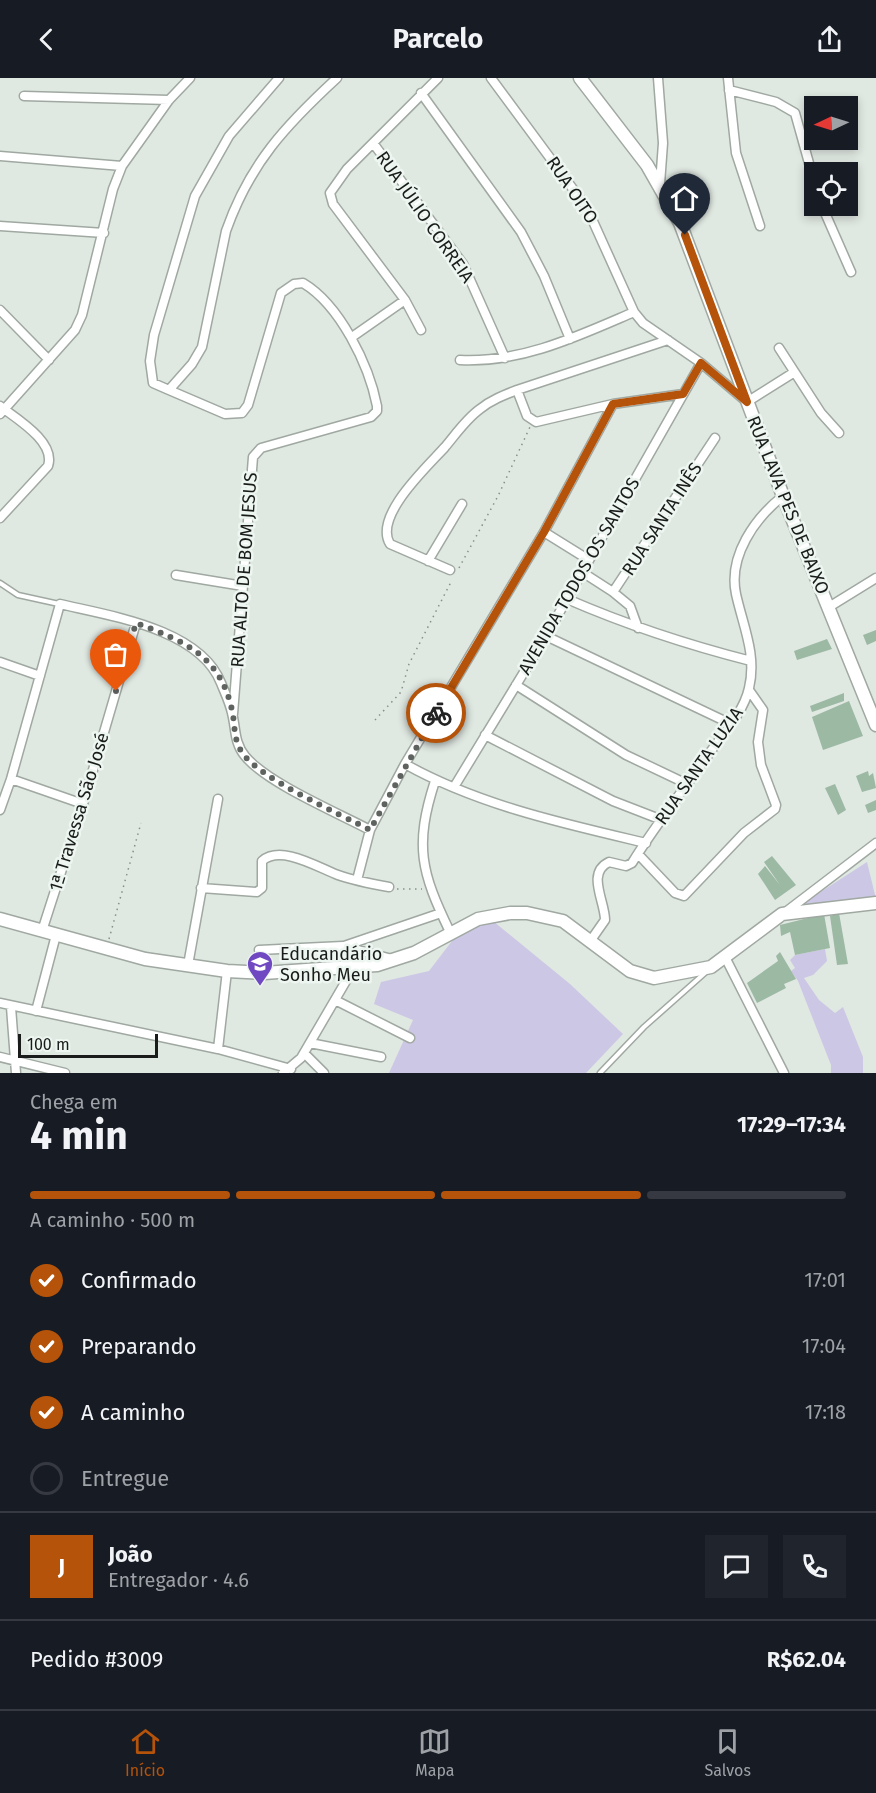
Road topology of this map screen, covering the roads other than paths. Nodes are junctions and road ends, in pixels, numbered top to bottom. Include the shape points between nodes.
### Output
1 (190, 78) edge
2 (279, 78) edge
3 (337, 78) edge
4 (438, 78) edge
5 (491, 78) edge
6 (580, 78) edge
7 (658, 78) edge
8 (728, 78) edge
9 (729, 90) junction
10 (420, 93) junction
11 (24, 96) dead end
12 (169, 100) junction
13 (373, 143) junction
14 (0, 156) edge
15 (809, 162) edge
16 (122, 166) junction
17 (660, 184) junction
18 (826, 216) edge
19 (0, 226) edge
20 (759, 226) dead end
21 (104, 233) junction
22 (850, 272) dead end
23 (405, 300) junction
24 (0, 310) edge
25 (633, 312) junction
26 (421, 330) dead end
27 (352, 337) junction
28 (570, 339) junction
29 (668, 340) junction
30 (779, 348) dead end
31 (505, 358) junction
32 (49, 360) junction
33 (460, 360) dead end
34 (701, 363) junction
35 (793, 373) junction
36 (169, 390) junction
37 (517, 390) junction
38 (683, 394) junction
39 (747, 402) junction
40 (613, 404) junction
41 (2, 410) edge
42 (839, 433) dead end
43 (715, 438) dead end
44 (783, 496) junction
45 (462, 504) dead end
46 (0, 518) edge
47 (544, 532) junction
48 (589, 560) junction
49 (428, 561) junction
50 (450, 570) dead end
51 (582, 572) junction
52 (176, 575) dead end
53 (876, 578) edge
54 (0, 583) edge
55 (243, 586) junction
56 (614, 592) junction
57 (567, 599) junction
58 (60, 604) junction
59 (829, 607) junction
60 (136, 623) junction
61 (638, 628) junction
62 (546, 636) junction
63 (751, 661) junction
64 (0, 662) edge
65 (40, 676) junction
66 (516, 685) junction
67 (749, 690) junction
68 (232, 714) junction
69 (731, 724) junction
70 (876, 725) edge
71 (485, 735) junction
72 (405, 764) junction
73 (11, 779) junction
74 (435, 781) junction
75 (687, 784) junction
76 (454, 787) junction
77 (218, 799) dead end
78 (83, 804) junction
79 (0, 810) edge
80 (662, 820) junction
81 (370, 830) junction
82 (646, 843) junction
83 (876, 843) edge
84 (638, 854) junction
85 (357, 880) junction
86 (389, 887) road end
87 (201, 888) junction
88 (876, 903) edge
89 (441, 913) junction
90 (782, 914) junction
91 (0, 919) edge
92 (42, 931) junction
93 (450, 932) junction
94 (56, 935) junction
95 (591, 940) junction
96 (343, 946) junction
97 (259, 950) dead end
98 (725, 957) junction
99 (396, 960) junction
100 (188, 965) junction
101 (711, 967) junction
102 (353, 969) junction
103 (227, 971) junction
104 (335, 1000) junction
105 (0, 1004) edge
106 (11, 1007) junction
107 (36, 1011) junction
108 (411, 1038) dead end
109 (310, 1043) junction
110 (218, 1049) junction
111 (304, 1053) junction
112 (0, 1057) edge
113 (381, 1057) dead end
114 (14, 1061) junction
115 (287, 1071) edge
116 (16, 1073) edge
117 (65, 1073) edge
118 (324, 1073) edge
119 (600, 1073) edge
120 (784, 1073) edge

1 - 12 street
2 - 36 street via 229,136 195,196 150,361 153,382
3 - 36 street via 283,129 255,172 226,231 202,346
4 - 10 street
5 - 25 street, RUA OITO via 587,208
6 - 17 street, RUA LAVA PES DE BAIXO
7 - 17 street via 663,143
8 - 9 street
9 - 15 street via 782,104 795,113
9 - 20 street via 739,168
10 - 13 street
10 - 28 street via 521,232
11 - 12 street
12 - 16 street
13 - 23 street via 331,188 333,204
13 - 31 street, RUA JÚLIO CORREIA via 463,264
14 - 16 street
16 - 21 street
17 - 39 street, RUA LAVA PES DE BAIXO via 690,248
18 - 22 street
19 - 21 street
21 - 32 street via 82,315 66,342
23 - 26 street
23 - 27 street
24 - 32 street
25 - 28 street
25 - 29 street
27 - 36 street via 324,301 303,284 294,284 281,293 248,405 237,415 214,410
27 - 55 street, RUA ALTO DE BOM JESUS via 377,406 375,415 261,448 251,463
28 - 31 street
29 - 34 street
29 - 37 street
30 - 35 street
31 - 33 street
32 - 41 street
34 - 38 street, AVENIDA TODOS OS SANTOS
34 - 39 street
35 - 39 street
35 - 42 street
37 - 40 street via 527,416 536,422
37 - 49 street via 476,411 396,506 387,540
38 - 40 street
38 - 48 street, AVENIDA TODOS OS SANTOS
39 - 44 street, RUA LAVA PES DE BAIXO
40 - 47 street
41 - 46 street via 45,445 50,455 48,466
43 - 56 street, RUA SANTA INÊS
44 - 59 street, RUA LAVA PES DE BAIXO
44 - 63 street, RUA SANTA LUZIA via 756,520 742,549 736,574 736,595 747,627
45 - 49 street
47 - 48 street
47 - 72 street
48 - 51 street, AVENIDA TODOS OS SANTOS
49 - 50 street
51 - 56 street
51 - 57 street, AVENIDA TODOS OS SANTOS
52 - 55 street
53 - 59 street
54 - 58 lane via 18,595
55 - 68 street, RUA ALTO DE BOM JESUS
56 - 61 street, RUA SANTA INÊS via 630,606
57 - 61 street
57 - 62 street, AVENIDA TODOS OS SANTOS
58 - 60 street
58 - 65 street
59 - 70 street, RUA LAVA PES DE BAIXO
60 - 68 street via 188,644 207,658
60 - 78 street, 1ª Travessa São José
61 - 63 street
62 - 66 street, AVENIDA TODOS OS SANTOS
62 - 69 street
63 - 67 street, RUA SANTA LUZIA
64 - 65 street
65 - 73 street
66 - 71 street, AVENIDA TODOS OS SANTOS
66 - 75 street via 626,755
67 - 69 street, RUA SANTA LUZIA
67 - 84 street via 759,702 763,716 758,742 775,809 744,833 688,894 677,896
68 - 81 street via 237,744 268,776
69 - 75 street, RUA SANTA LUZIA
71 - 76 street, AVENIDA TODOS OS SANTOS
71 - 80 street via 603,796
72 - 74 street
72 - 81 street
73 - 78 street
73 - 79 street
74 - 76 street
74 - 89 street via 423,836 429,889
75 - 80 street, RUA SANTA LUZIA
76 - 82 street via 537,815
77 - 87 street
78 - 92 street, 1ª Travessa São José
80 - 82 street, RUA SANTA LUZIA
81 - 85 street
82 - 84 street, RUA SANTA LUZIA
83 - 90 street
84 - 95 street via 628,866 609,862 598,871 604,920
85 - 86 street
85 - 87 street via 291,857 271,856 262,861 262,888 257,892
87 - 100 street
88 - 90 street
89 - 93 street
89 - 96 street
90 - 98 street
91 - 92 street
92 - 94 street
93 - 95 street via 493,915 527,913 562,921
93 - 99 street
94 - 100 street via 145,959
94 - 107 street
95 - 101 street via 630,971 641,975 669,977
96 - 97 street
96 - 99 street
98 - 101 street
98 - 120 street
99 - 102 street
100 - 103 street
101 - 119 lane
102 - 103 street
102 - 104 street
103 - 110 street
104 - 108 street
104 - 109 street
105 - 106 street
106 - 107 street
106 - 114 street
107 - 110 street
109 - 111 street
109 - 113 street
110 - 115 street
111 - 115 street
111 - 118 street
112 - 114 street
114 - 116 street
114 - 117 street

